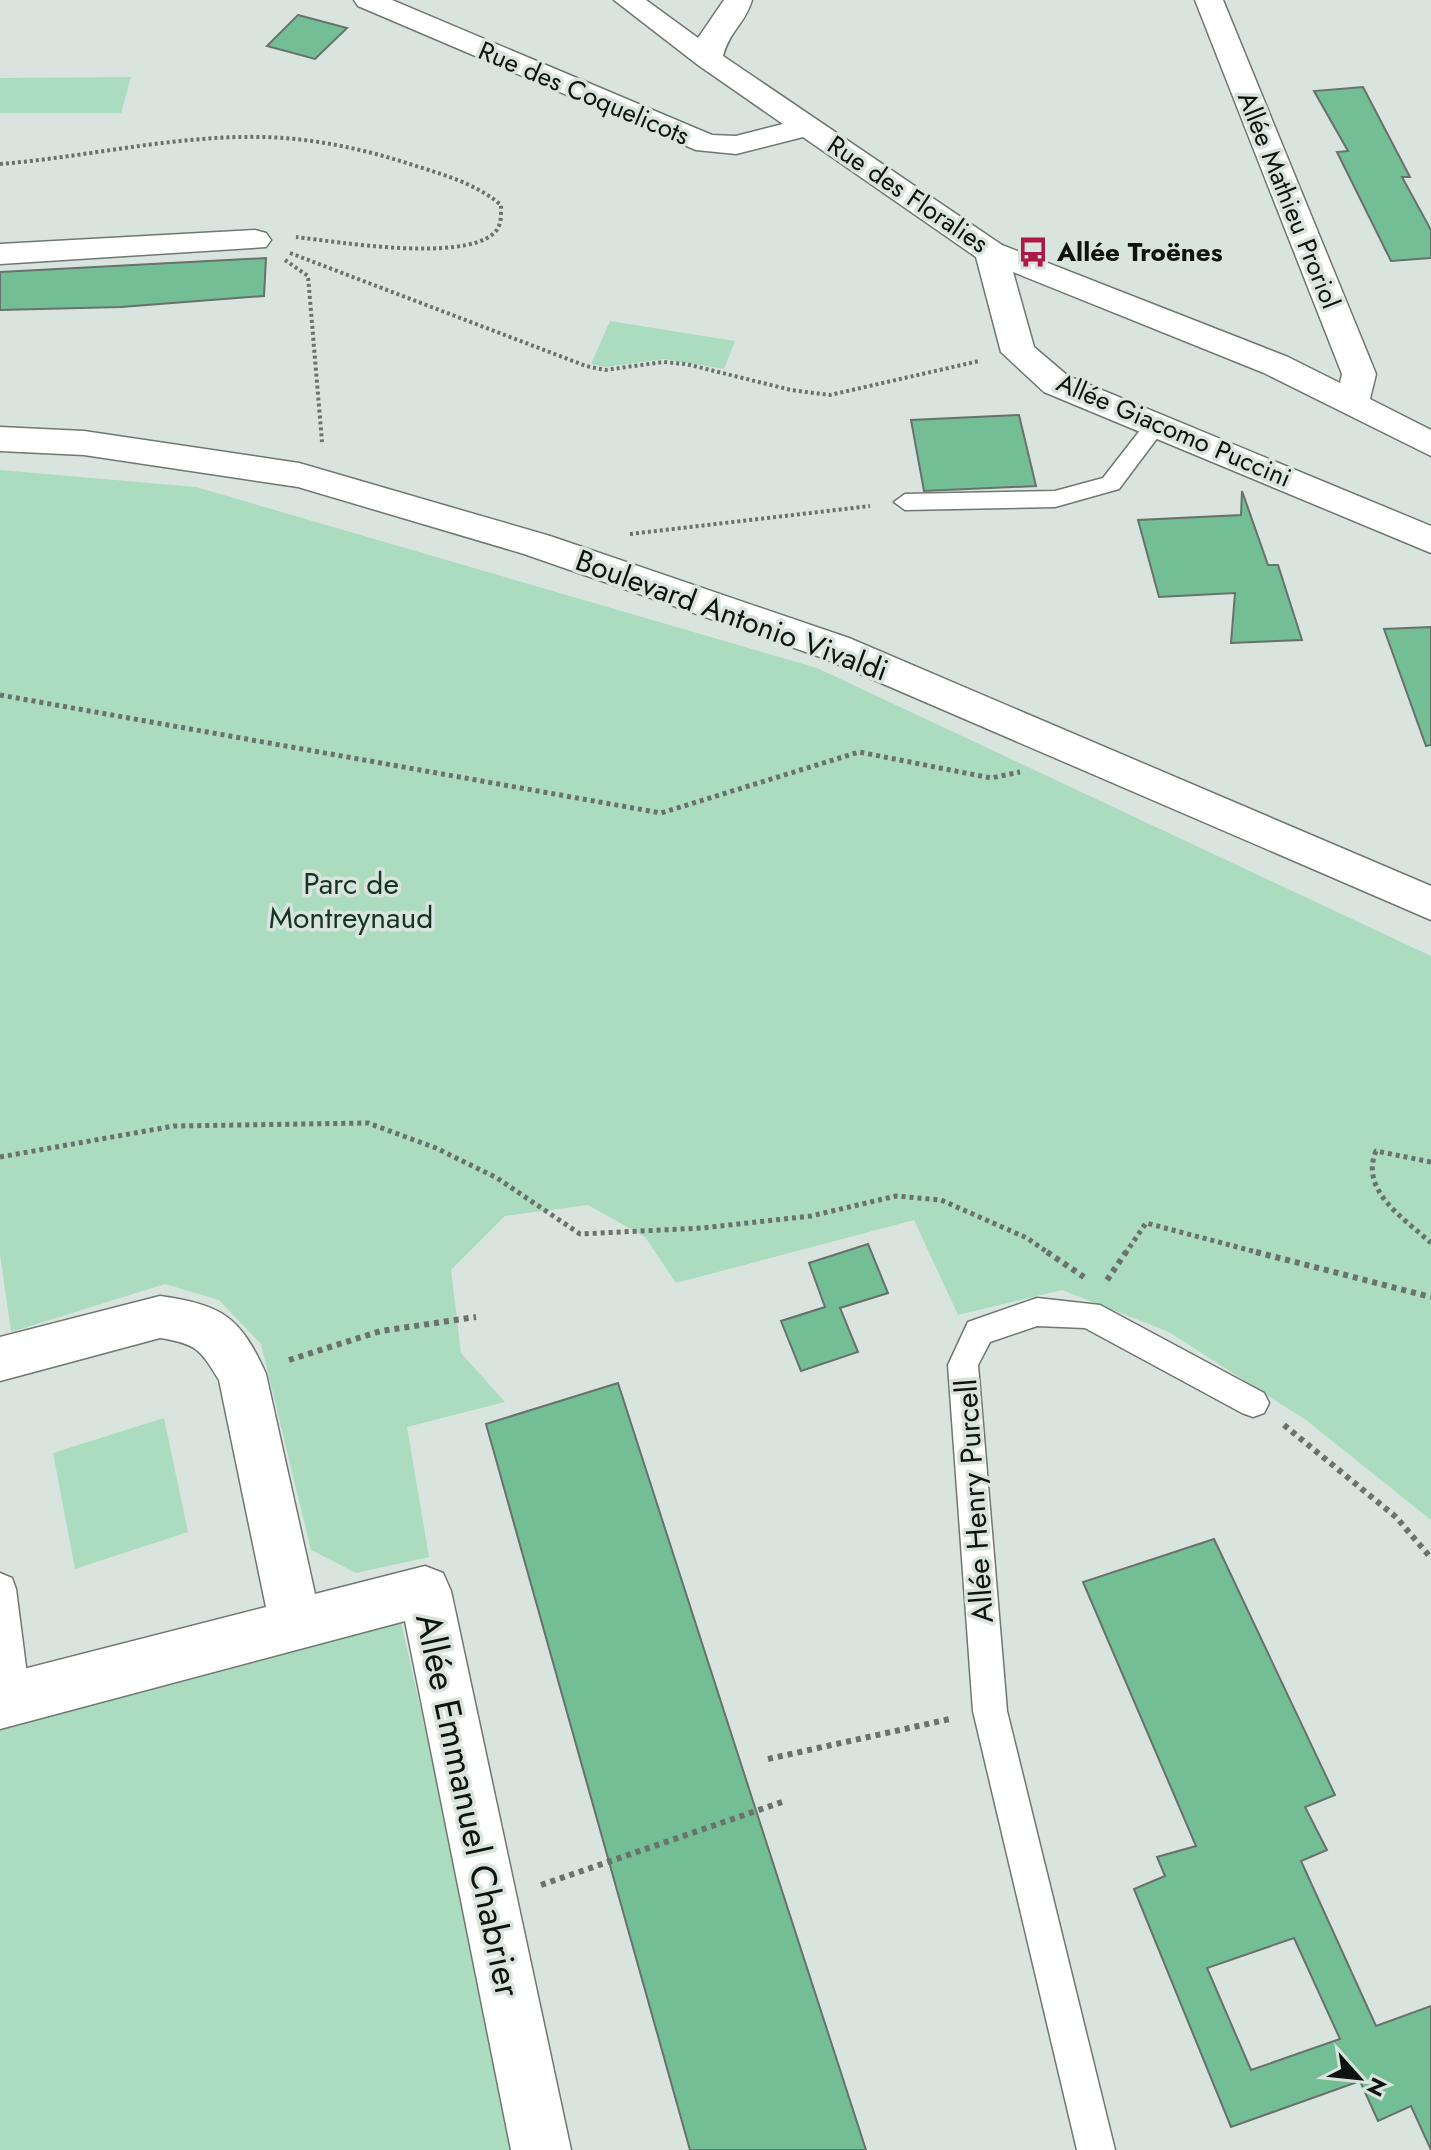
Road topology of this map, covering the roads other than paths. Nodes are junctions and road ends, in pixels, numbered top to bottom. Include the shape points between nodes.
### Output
1 (368, 0) edge
2 (628, 0) edge
3 (738, 0) edge
4 (1209, 0) edge
5 (708, 59) junction
6 (808, 127) junction
7 (255, 240) road end
8 (991, 252) junction
9 (0, 254) edge
10 (1352, 401) junction
11 (1156, 425) junction
12 (0, 439) edge
13 (1431, 444) edge
14 (905, 502) road end
15 (1431, 540) edge
16 (1431, 904) edge
17 (0, 1359) edge
18 (1253, 1403) road end
19 (0, 1589) edge
20 (296, 1625) junction
21 (7, 1700) edge
22 (541, 2150) edge
23 (1096, 2150) edge

1 - 6 street, Rue des Coquelicots via 707,144 736,145
2 - 5 street, Rue des Floralies
3 - 5 street via 714,34
4 - 10 street, Allée Mathieu Proriol via 1359,374
5 - 6 street, Rue des Floralies
6 - 8 street, Rue des Floralies
7 - 9 street
8 - 10 street, Rue des Floralies via 1276,365
8 - 11 street, Allée Giacomo Puccini via 1018,352 1056,384
10 - 13 street, Rue des Floralies
11 - 14 lane via 1111,484 1055,499
11 - 15 street, Allée Giacomo Puccini
12 - 16 street, Boulevard Antonio Vivaldi via 84,443 299,475 537,545 836,648
17 - 20 street via 160,1317 193,1322 218,1335 242,1374
18 - 23 lane, Allée Henry Purcell via 1089,1315 1037,1312 979,1332 963,1365 990,1711
19 - 21 lane
20 - 21 street, Allée Emmanuel Chabrier
20 - 22 street, Allée Emmanuel Chabrier via 425,1591

